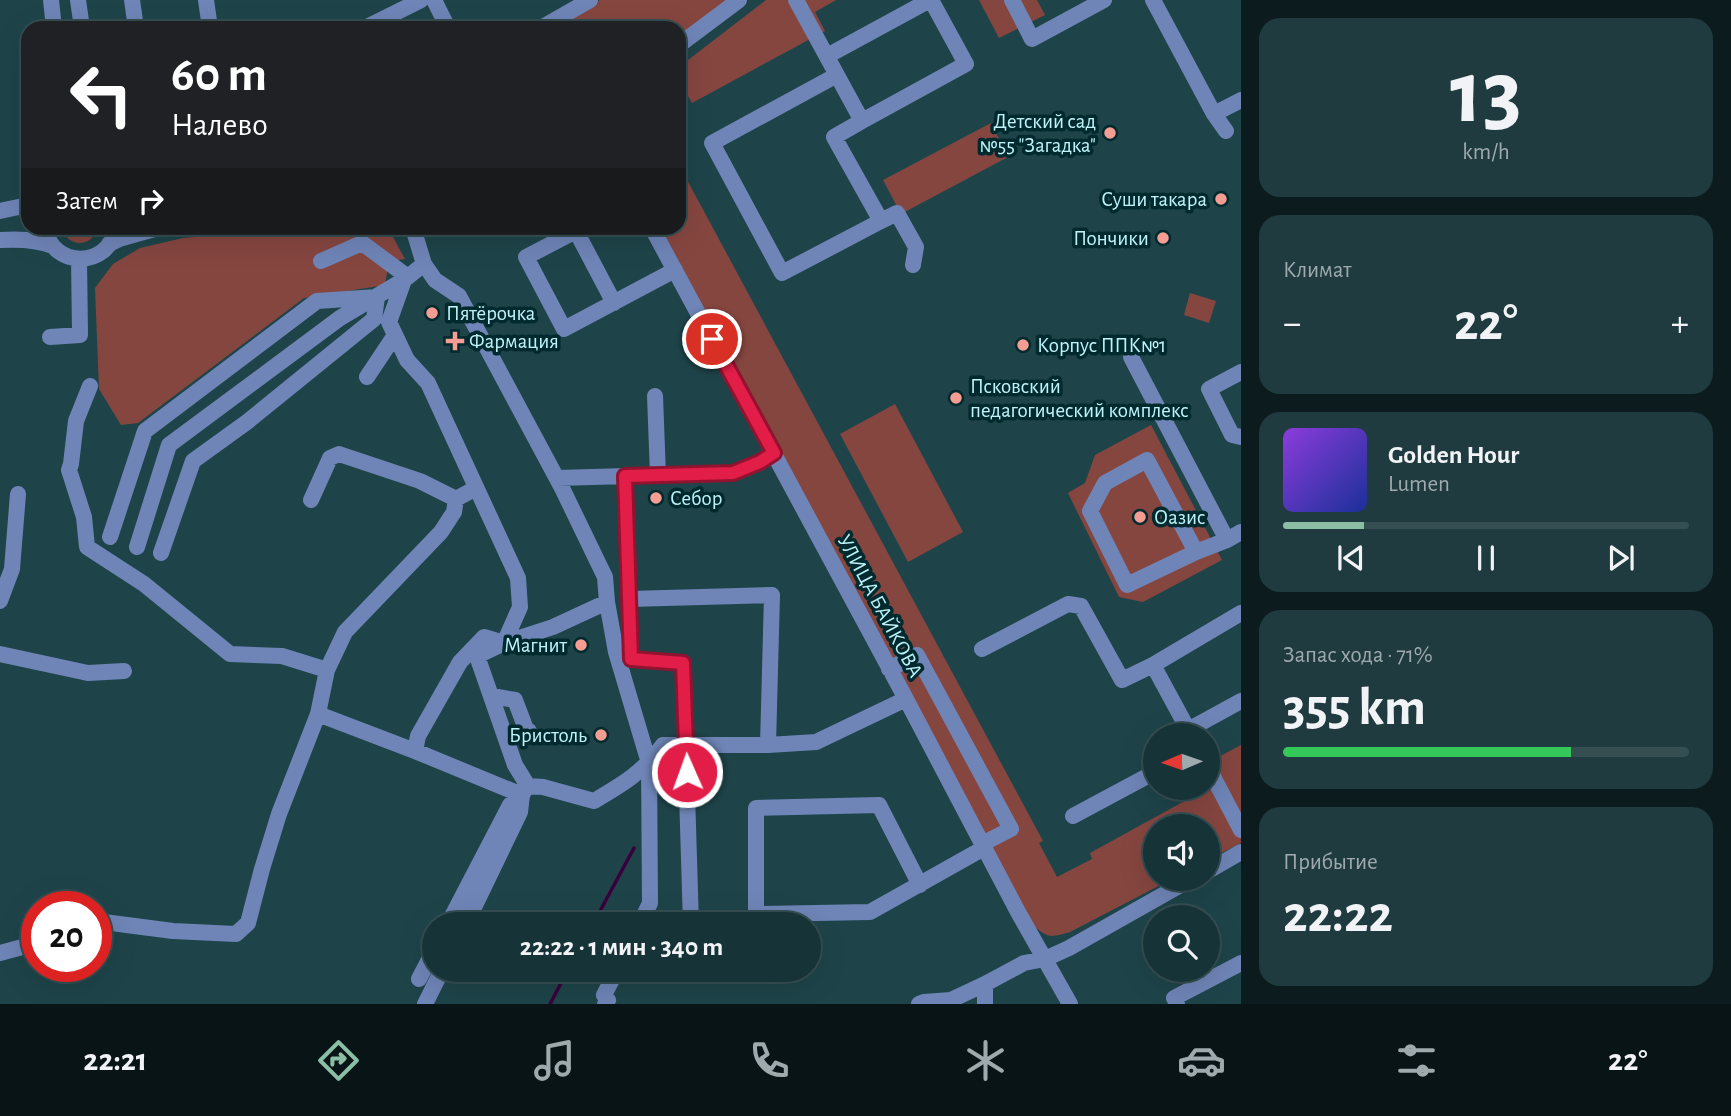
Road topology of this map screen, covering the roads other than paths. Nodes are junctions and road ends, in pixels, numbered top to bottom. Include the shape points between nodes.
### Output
1 (51, 0) edge
2 (78, 0) edge
3 (132, 0) edge
4 (205, 0) edge
5 (421, 0) edge
6 (433, 0) edge
7 (590, 0) edge
8 (739, 0) edge
9 (796, 0) edge
10 (930, 0) edge
11 (1012, 0) edge
12 (1104, 0) edge
13 (1159, 2) edge
14 (53, 21) edge
15 (81, 21) edge
16 (135, 21) edge
17 (209, 21) edge
18 (379, 21) edge
19 (444, 21) edge
20 (554, 21) edge
21 (686, 39) edge
22 (827, 56) junction
23 (837, 75) junction
24 (1241, 100) edge
25 (1214, 114) junction
26 (862, 121) junction
27 (1226, 131) dead end
28 (21, 206) edge
29 (0, 211) edge
30 (881, 221) junction
31 (48, 235) edge
32 (114, 235) edge
33 (133, 235) edge
34 (416, 235) edge
35 (567, 235) edge
36 (579, 235) edge
37 (656, 235) edge
38 (0, 240) edge
39 (109, 244) junction
40 (53, 246) junction
41 (79, 259) junction
42 (321, 261) dead end
43 (424, 264) junction
44 (913, 265) dead end
45 (676, 270) junction
46 (406, 279) junction
47 (377, 297) junction
48 (614, 303) junction
49 (395, 335) junction
50 (50, 337) dead end
51 (1131, 357) dead end
52 (1241, 372) edge
53 (366, 377) dead end
54 (90, 386) dead end
55 (655, 396) dead end
56 (1241, 437) edge
57 (774, 453) junction
58 (658, 475) junction
59 (625, 476) junction
60 (557, 478) junction
61 (476, 488) junction
62 (18, 494) dead end
63 (457, 499) junction
64 (311, 500) dead end
65 (1234, 536) edge
66 (110, 537) dead end
67 (137, 547) dead end
68 (1196, 552) junction
69 (161, 553) dead end
70 (629, 600) junction
71 (0, 601) edge
72 (607, 602) junction
73 (1241, 613) edge
74 (504, 643) junction
75 (982, 649) dead end
76 (0, 654) edge
77 (1153, 665) junction
78 (889, 669) junction
79 (327, 670) junction
80 (124, 671) dead end
81 (492, 696) junction
82 (906, 699) junction
83 (1241, 701) edge
84 (318, 714) junction
85 (1184, 723) edge
86 (1204, 723) edge
87 (529, 731) dead end
88 (768, 745) junction
89 (686, 746) junction
90 (415, 751) junction
91 (649, 763) junction
92 (1143, 778) edge
93 (525, 790) junction
94 (1220, 790) edge
95 (1073, 816) dead end
96 (1241, 830) edge
97 (983, 846) junction
98 (1241, 852) edge
99 (1220, 864) edge
100 (920, 885) junction
101 (1171, 891) edge
102 (454, 912) edge
103 (472, 912) edge
104 (646, 912) edge
105 (691, 912) edge
106 (112, 923) edge
107 (21, 947) edge
108 (0, 953) edge
109 (1045, 958) junction
110 (1241, 963) edge
111 (422, 973) edge
112 (419, 979) dead end
113 (436, 982) edge
114 (611, 982) edge
115 (985, 984) junction
116 (610, 1003) edge
117 (425, 1004) edge
118 (919, 1004) edge
119 (985, 1004) edge
120 (1070, 1004) edge
121 (1177, 1004) edge

1 - 14 street
2 - 15 street
3 - 16 street
4 - 17 street
5 - 18 street
6 - 19 street
7 - 20 street
8 - 21 street
9 - 22 street
10 - 22 street
10 - 26 street via 966,64
11 - 12 street via 1032,38
13 - 25 street
22 - 23 street
23 - 26 street
23 - 30 street via 712,143 782,273
24 - 25 street
25 - 27 street
26 - 30 street via 834,137
28 - 29 street
30 - 44 street via 897,213 916,247
31 - 40 street
32 - 39 street
33 - 39 street
34 - 43 street
35 - 48 street via 526,257 564,330
36 - 48 street
37 - 45 street, УЛИЦА БАЙКОВА
38 - 40 street
39 - 41 street via 101,253
40 - 41 street via 67,257
41 - 50 street via 80,335
42 - 46 street via 362,243
43 - 46 street
43 - 60 street via 435,280 459,296
45 - 48 street
45 - 57 street, УЛИЦА БАЙКОВА
46 - 47 street
46 - 49 street via 390,322
47 - 66 street via 317,301 145,431
47 - 67 street via 340,318 169,445
47 - 69 street via 374,319 193,461
49 - 53 street
49 - 61 street via 407,360 428,383
51 - 65 street
52 - 56 street via 1209,389 1232,435
54 - 79 street via 76,421 69,470 85,517 87,547 144,583 230,654 282,656
55 - 58 street
57 - 58 street via 733,473
57 - 78 street, УЛИЦА БАЙКОВА
58 - 59 street
59 - 60 street
59 - 70 street
60 - 72 street via 605,577
61 - 63 street
61 - 74 street via 518,578 520,607
62 - 71 street via 12,569
63 - 64 street via 420,481 339,454 330,458
63 - 79 street via 441,532 345,632
65 - 68 street
68 - 68 street via 1127,585 1090,511 1105,483 1147,460
70 - 88 street via 772,595
70 - 89 street via 631,659 683,663
72 - 74 street via 554,627
72 - 91 street
73 - 77 street
74 - 81 street via 477,656
74 - 90 street via 484,637 460,662 418,736
75 - 77 street via 1068,604 1081,606 1122,680
76 - 80 street via 88,673
77 - 85 street
78 - 82 street, УЛИЦА БАЙКОВА
78 - 97 street via 917,655 1005,817 1011,829
79 - 84 street
81 - 87 street via 515,700
81 - 93 street
82 - 88 street via 816,742
82 - 97 street, УЛИЦА БАЙКОВА
83 - 86 street
84 - 90 street
84 - 106 street via 279,814 248,923 236,934
88 - 89 street
89 - 91 street via 663,746
89 - 105 street
90 - 93 street
91 - 93 street via 594,801 542,788
91 - 104 street via 650,903
92 - 95 street
93 - 102 street via 510,805
93 - 103 street via 520,812
94 - 96 street
97 - 100 street
97 - 109 street, УЛИЦА БАЙКОВА
98 - 99 street
100 - 100 street via 870,912 756,914 756,808 879,805
101 - 109 street
107 - 108 street
109 - 115 street via 1024,963
109 - 120 street, УЛИЦА БАЙКОВА
110 - 121 street via 1174,998
111 - 112 street
113 - 117 street
114 - 116 street via 604,995
115 - 118 street via 951,1000
115 - 119 street

